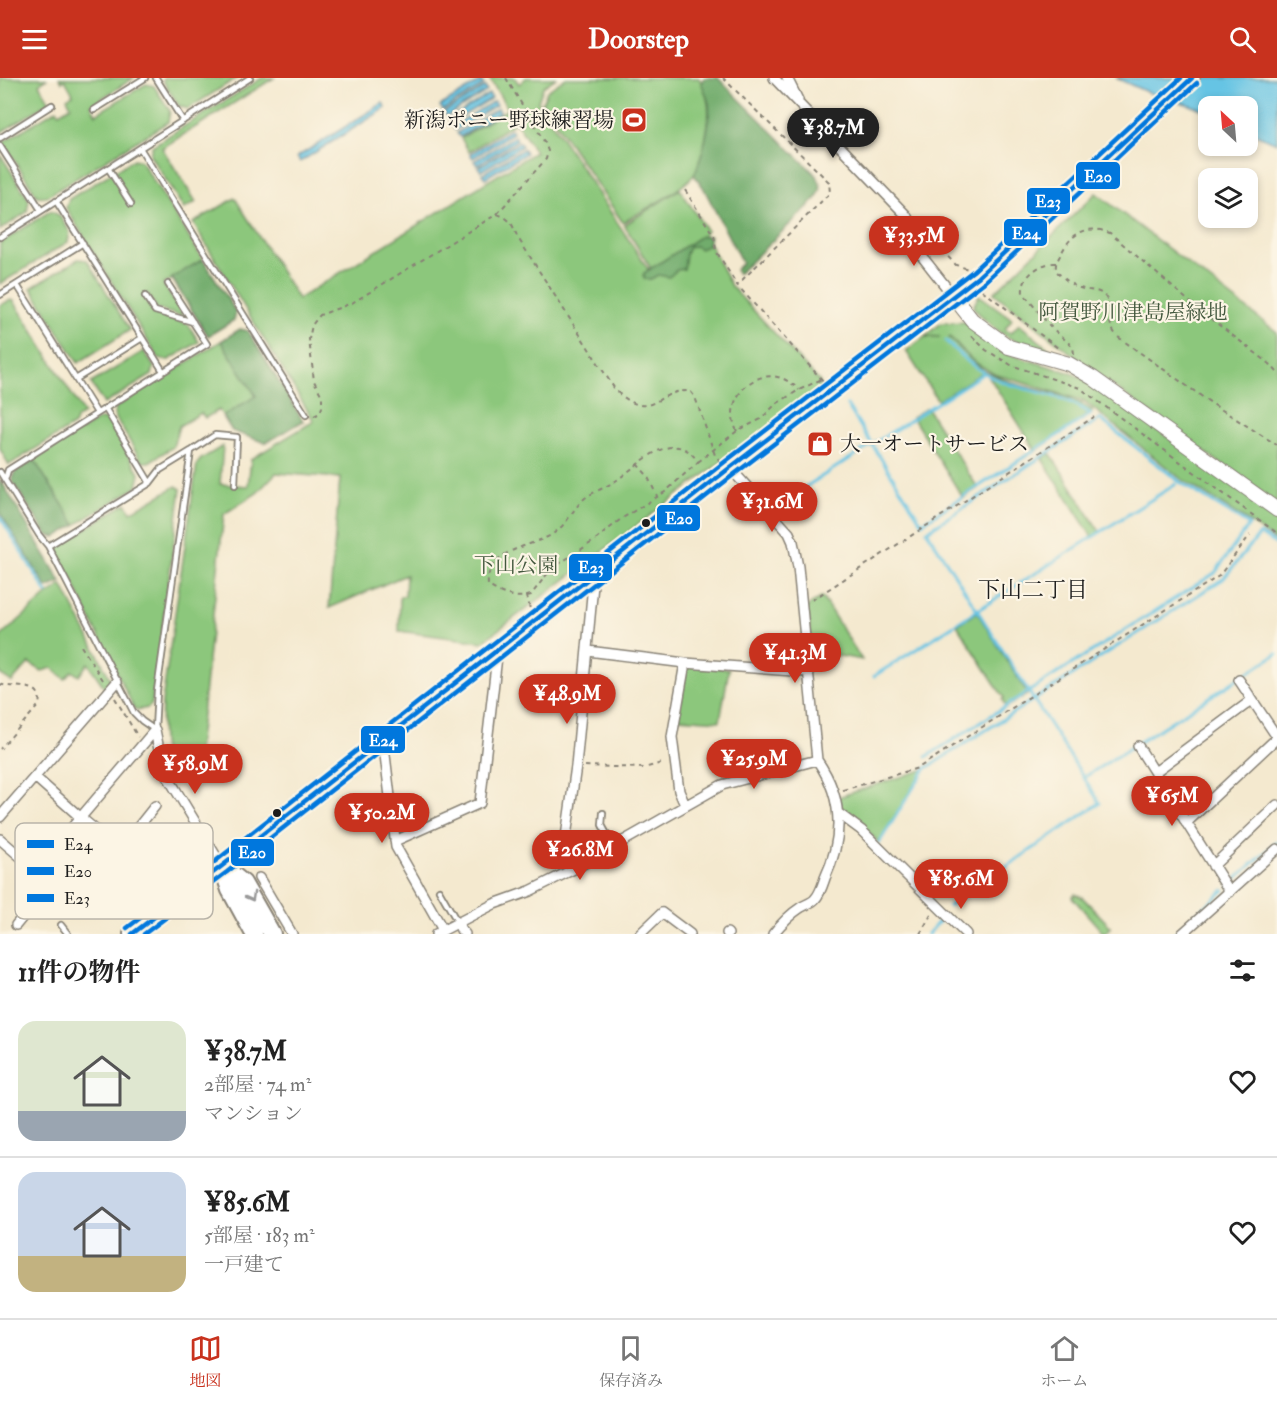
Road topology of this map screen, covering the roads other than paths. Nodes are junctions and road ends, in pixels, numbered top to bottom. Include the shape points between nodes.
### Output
1 (145, 78) edge
2 (156, 78) edge
3 (250, 78) edge
4 (774, 78) edge
5 (787, 78) edge
6 (1192, 78) edge
7 (52, 105) dead end
8 (801, 106) junction
9 (94, 110) dead end
10 (183, 120) junction
11 (0, 138) edge
12 (0, 146) edge
13 (140, 148) junction
14 (108, 168) junction
15 (56, 201) junction
16 (131, 204) dead end
17 (41, 210) junction
18 (0, 237) edge
19 (83, 243) junction
20 (168, 284) dead end
21 (16, 285) junction
22 (0, 295) edge
23 (145, 296) dead end
24 (954, 297) junction
25 (193, 322) junction
26 (142, 338) junction
27 (163, 372) junction
28 (76, 379) junction
29 (105, 408) junction
30 (97, 413) junction
31 (306, 415) road end
32 (191, 451) junction
33 (728, 469) junction
34 (0, 472) edge
35 (5, 480) junction
36 (150, 483) junction
37 (235, 485) dead end
38 (1277, 510) edge
39 (48, 546) junction
40 (594, 574) junction
41 (498, 648) junction
42 (588, 651) junction
43 (685, 663) junction
44 (807, 672) junction
45 (1239, 680) dead end
46 (117, 682) junction
47 (1252, 700) junction
48 (155, 730) junction
49 (1277, 737) edge
50 (383, 738) junction
51 (1138, 746) dead end
52 (816, 760) junction
53 (1155, 772) junction
54 (35, 777) junction
55 (685, 805) junction
56 (1277, 805) edge
57 (155, 806) dead end
58 (603, 813) dead end
59 (838, 813) junction
60 (0, 817) edge
61 (80, 817) junction
62 (75, 823) edge
63 (87, 823) edge
64 (141, 823) edge
65 (196, 823) edge
66 (1185, 823) junction
67 (394, 840) junction
68 (2, 845) edge
69 (613, 845) junction
70 (1277, 849) edge
71 (213, 851) edge
72 (15, 855) edge
73 (222, 866) junction
74 (1213, 866) junction
75 (576, 868) junction
76 (213, 873) edge
77 (259, 878) dead end
78 (440, 890) dead end
79 (1230, 892) junction
80 (21, 919) edge
81 (152, 919) edge
82 (458, 923) junction
83 (16, 925) dead end
84 (61, 925) dead end
85 (439, 932) edge
86 (68, 934) edge
87 (132, 934) edge
88 (254, 934) edge
89 (272, 934) edge
90 (292, 934) edge
91 (465, 934) edge
92 (640, 934) edge
93 (690, 934) edge
94 (773, 934) edge
95 (966, 934) edge
96 (1182, 934) edge

1 - 9 lane
2 - 10 lane
3 - 10 lane
4 - 8 street
5 - 8 street
6 - 24 main road
7 - 11 lane
8 - 24 street via 906,215 912,226 913,244
10 - 13 lane
12 - 17 lane
13 - 14 lane
13 - 31 lane
14 - 15 lane
14 - 16 lane
15 - 17 lane
15 - 19 lane
17 - 18 lane
19 - 21 lane
19 - 26 lane
20 - 25 lane
21 - 22 lane
21 - 28 lane
23 - 25 lane via 155,311
24 - 33 main road via 826,385
24 - 38 street via 972,320 1009,347 1077,365
25 - 27 lane via 207,344
26 - 27 lane
26 - 28 lane
27 - 29 lane
28 - 30 lane
29 - 30 lane
29 - 36 lane
30 - 35 lane via 8,470
32 - 36 lane via 159,470
32 - 37 lane via 215,435 237,437
32 - 48 lane via 157,691
33 - 40 main road
33 - 44 street via 789,533 797,560
34 - 35 lane
35 - 39 lane
36 - 39 lane
39 - 46 lane
40 - 41 main road
40 - 42 street
41 - 50 main road
41 - 67 street via 480,803
42 - 43 street
42 - 75 street via 565,844
43 - 44 street
43 - 55 street via 672,737 679,791
44 - 52 street
45 - 47 street
46 - 48 lane via 142,722
46 - 54 street
47 - 49 street
47 - 53 street
48 - 61 street
48 - 65 street via 163,769
49 - 66 street
50 - 67 street
50 - 73 main road
51 - 53 street
52 - 55 street via 722,785
52 - 59 street via 823,769
53 - 66 street
54 - 60 street
54 - 61 street
55 - 69 street
56 - 74 street
57 - 64 street
58 - 69 lane via 602,825
59 - 94 street via 838,840 816,898 798,909
59 - 95 street via 861,830
61 - 62 street
61 - 63 street
66 - 74 street
67 - 85 street
68 - 72 street
69 - 75 street
70 - 79 street
71 - 73 street
73 - 76 highway
73 - 88 highway
73 -> 89 highway via 243,883
74 - 79 street
75 - 82 street
77 - 90 street
78 - 82 lane
79 - 96 street
80 - 83 street
81 - 87 highway
82 - 85 street
82 - 91 street
84 - 86 lane
92 - 93 street via 662,913

